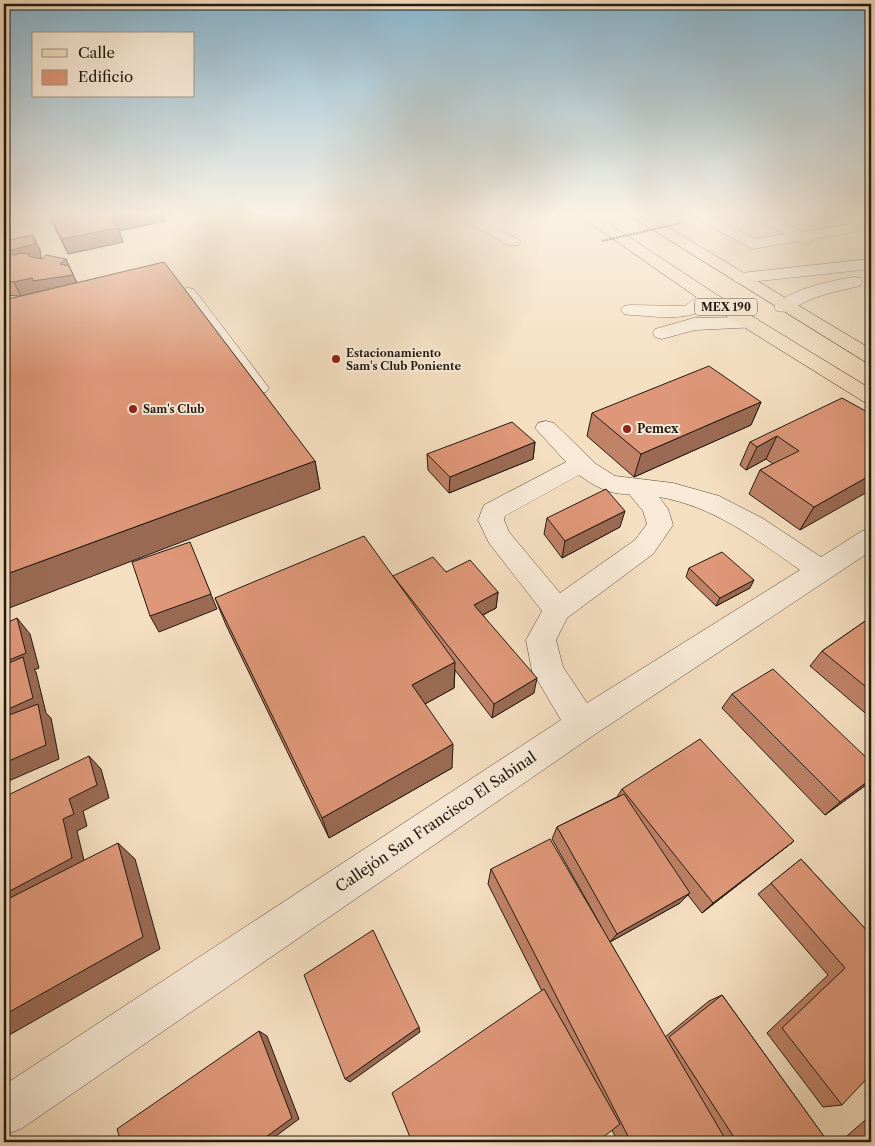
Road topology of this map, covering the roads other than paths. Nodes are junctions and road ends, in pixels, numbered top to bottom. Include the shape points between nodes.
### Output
1 (663, 266) edge
2 (722, 266) edge
3 (844, 266) edge
4 (741, 278) junction
5 (871, 280) edge
6 (188, 293) edge
7 (708, 297) junction
8 (783, 307) junction
9 (630, 310) dead end
10 (751, 323) junction
11 (662, 333) dead end
12 (871, 357) edge
13 (871, 398) edge
14 (272, 406) edge
15 (546, 428) dead end
16 (582, 464) junction
17 (636, 486) junction
18 (871, 538) edge
19 (821, 570) junction
20 (557, 610) junction
21 (582, 724) junction
22 (4, 1112) edge

1 - 7 main road, MEX 190
2 - 4 main road, MEX 190
3 - 4 street
4 - 8 main road, MEX 190
5 - 8 street via 822,288 806,293
6 - 14 street
7 - 9 street via 685,311
7 - 10 main road, MEX 190
8 - 12 main road, MEX 190
10 - 11 street via 694,324
10 - 13 main road, MEX 190
15 - 16 street
16 - 17 street via 601,479 617,486
16 - 20 street via 493,511 491,520 498,536
17 - 19 street via 709,502 742,517
17 - 20 street via 655,509 660,525 644,547
18 - 19 street, Callejón San Francisco El Sabinal
19 - 21 street, Callejón San Francisco El Sabinal
20 - 21 street via 541,640 548,671
21 - 22 street, Callejón San Francisco El Sabinal

